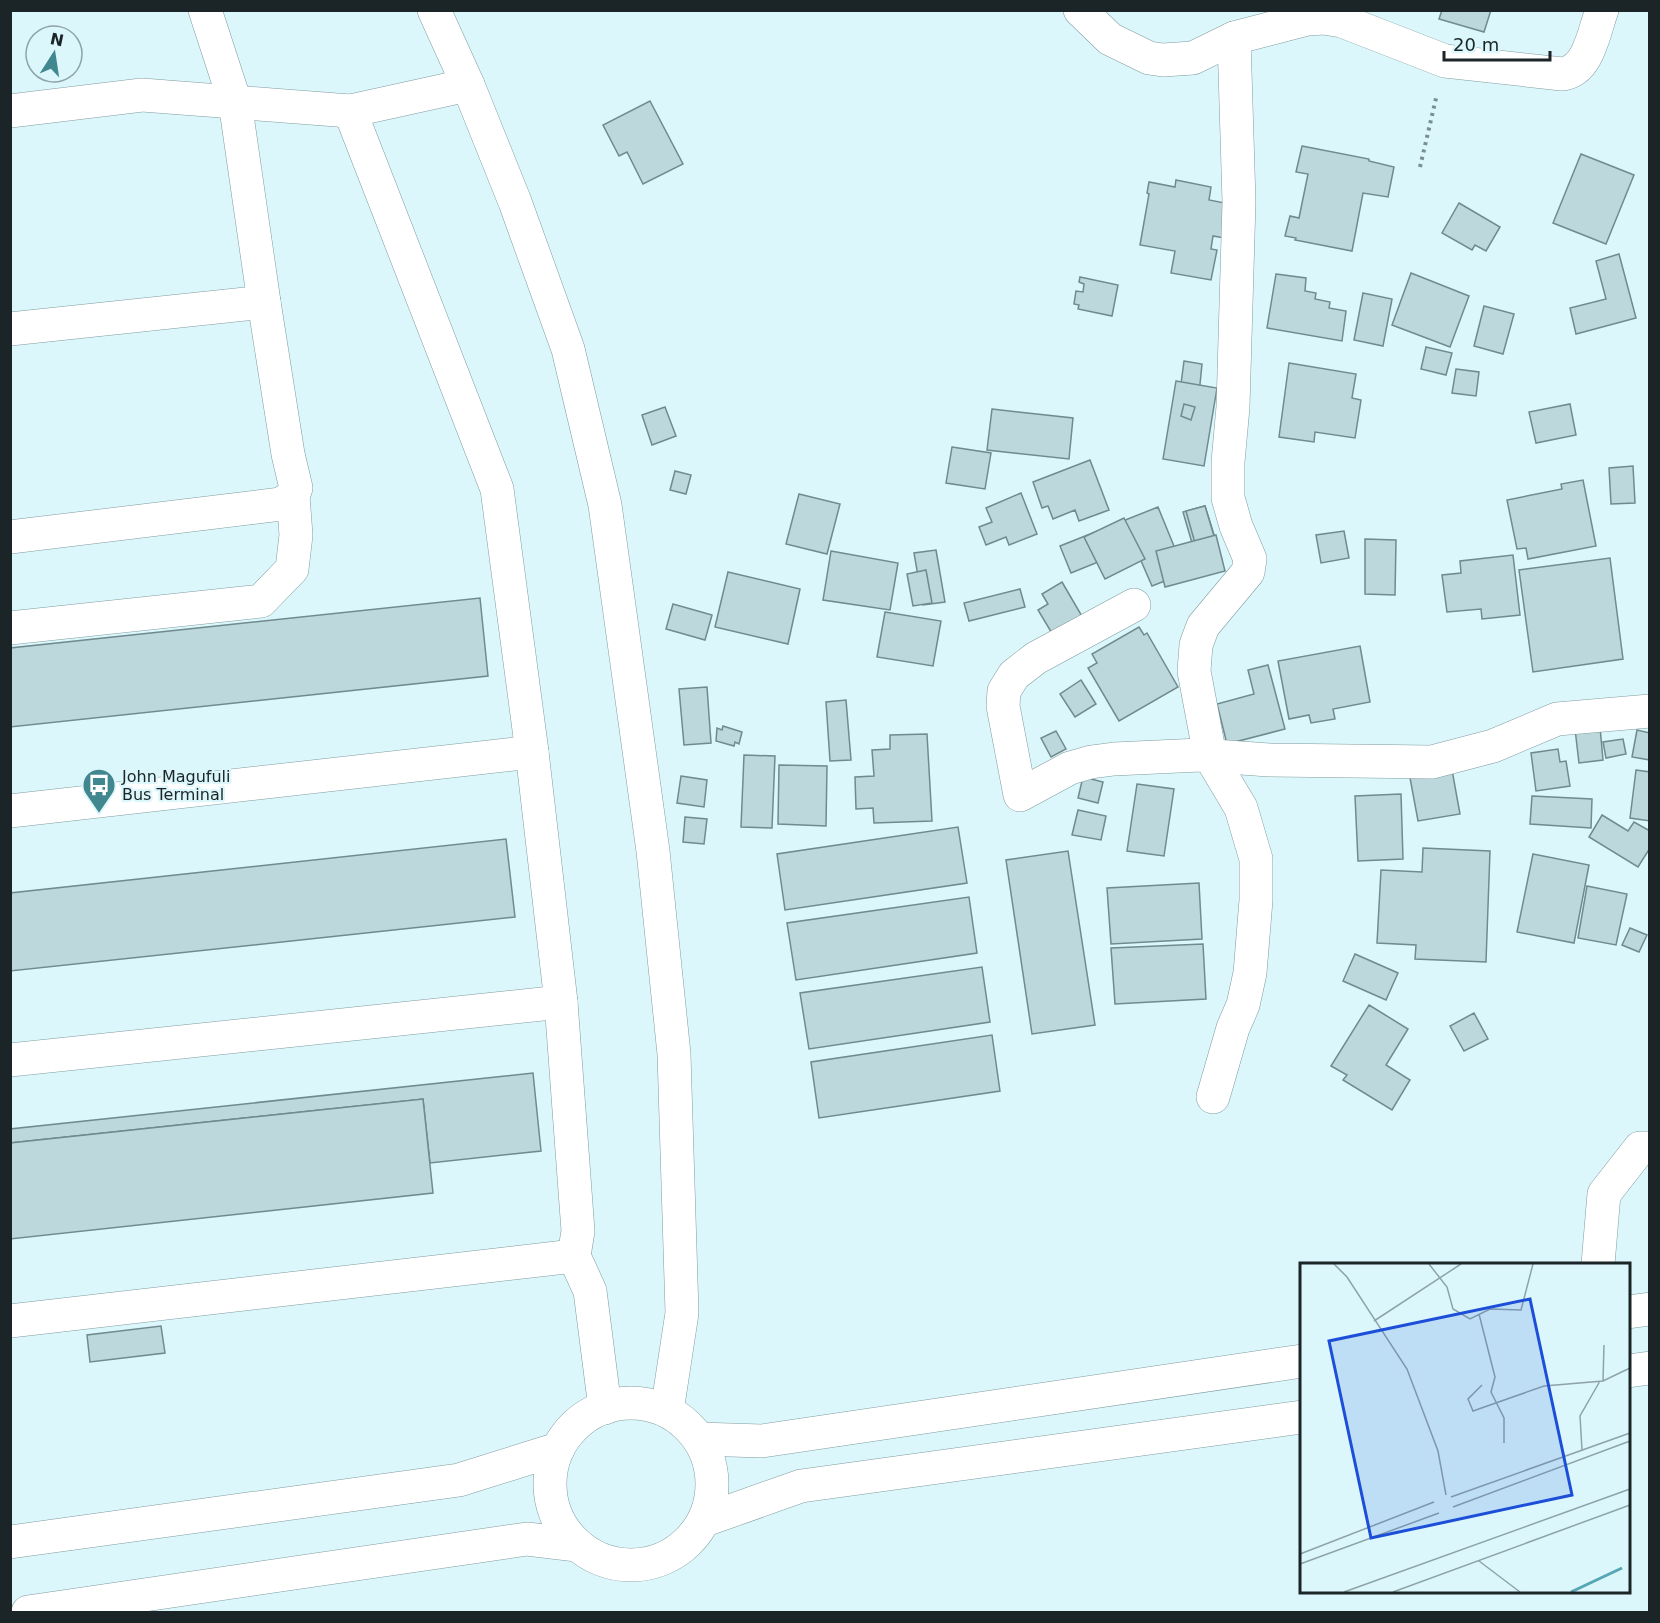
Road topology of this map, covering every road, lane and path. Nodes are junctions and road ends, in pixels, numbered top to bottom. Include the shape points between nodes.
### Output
1 (205, 10) edge
2 (434, 10) edge
3 (1080, 10) edge
4 (1602, 10) edge
5 (1234, 38) junction
6 (1445, 61) junction
7 (468, 85) junction
8 (235, 102) junction
9 (10, 111) edge
10 (350, 111) junction
11 (1420, 167) dead end
12 (264, 302) junction
13 (10, 329) edge
14 (292, 496) junction
15 (10, 537) edge
16 (1134, 605) dead end
17 (10, 628) edge
18 (1650, 711) edge
19 (532, 752) junction
20 (1210, 756) junction
21 (10, 811) edge
22 (561, 1002) junction
23 (10, 1060) edge
24 (1213, 1097) dead end
25 (1650, 1148) edge
26 (574, 1256) junction
27 (1598, 1263) edge
28 (1650, 1309) edge
29 (1630, 1312) edge
30 (10, 1322) edge
31 (1300, 1361) edge
32 (1650, 1368) edge
33 (1630, 1371) edge
34 (605, 1408) junction
35 (667, 1412) junction
36 (1300, 1417) edge
37 (699, 1439) junction
38 (558, 1449) junction
39 (705, 1520) junction
40 (10, 1542) edge
41 (578, 1545) junction
42 (28, 1612) edge

1 - 8 street
2 - 7 street
3 - 5 street via 1110,39 1149,58 1193,57
4 - 6 street via 1584,60 1570,73
5 - 6 street via 1324,18 1342,21
5 - 20 street via 1239,202 1228,498 1250,560 1248,572 1203,626 1196,645 1194,671
6 - 11 path
7 - 10 street
7 - 35 street via 568,349 605,505 653,851 674,1054 682,1313
8 - 9 street via 142,95
8 - 10 street
8 - 12 street
10 - 19 street via 497,489
12 - 13 street
12 - 14 street via 296,488
14 - 15 street via 281,504
14 - 17 street via 296,535 292,569 261,601
16 - 20 street via 1036,658 1014,675 1004,691 1003,706 1020,795 1070,768 1091,762
18 - 20 street via 1557,719 1493,746 1432,762
19 - 21 street
19 - 22 street
20 - 24 street via 1241,808 1256,859 1250,973
22 - 23 street
22 - 26 street via 578,1231
25 - 27 street via 1640,1148 1604,1194
26 - 30 street
26 - 34 street via 590,1291
28 - 29 street
31 - 37 street via 762,1441
32 - 33 street
34 - 35 street via 647,1405
34 - 38 street via 586,1417
35 - 37 street
36 - 39 street via 801,1486
37 - 39 street via 713,1479
38 - 40 street via 459,1480
38 - 41 street via 550,1490 554,1510 564,1530
39 - 41 street via 677,1552 637,1565 596,1557
41 - 42 street via 527,1539

